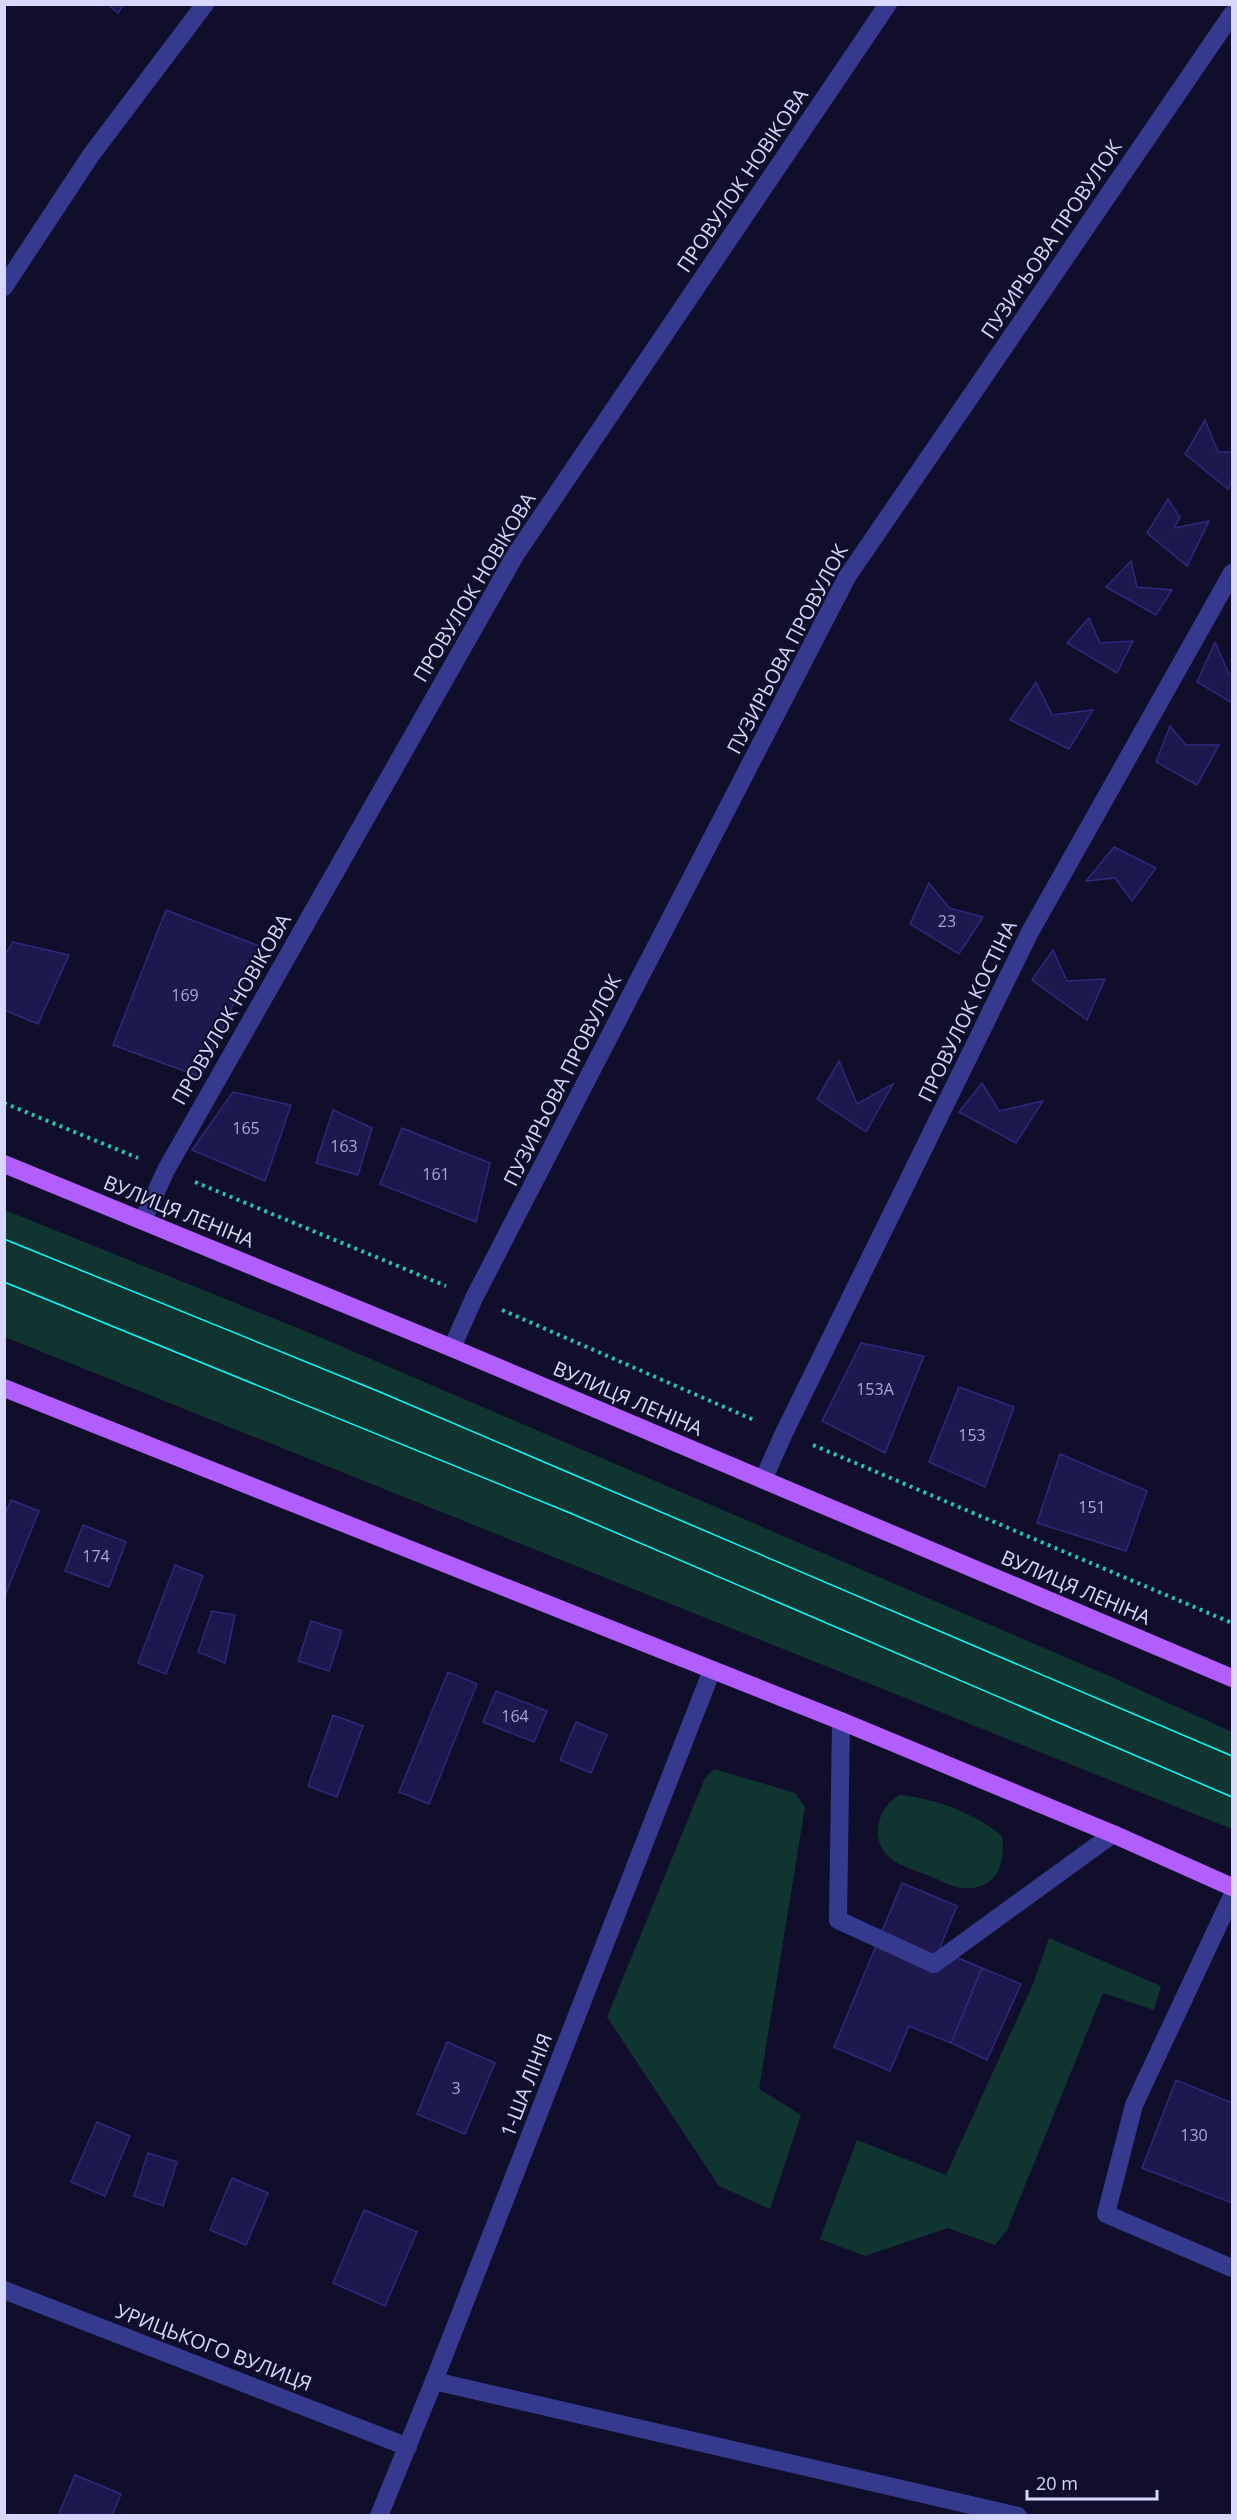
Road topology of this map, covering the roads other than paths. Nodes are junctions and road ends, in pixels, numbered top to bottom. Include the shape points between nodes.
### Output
1 (205, 4) edge
2 (888, 4) edge
3 (1233, 14) edge
4 (4, 287) edge
5 (1233, 573) edge
6 (4, 1164) edge
7 (143, 1220) junction
8 (452, 1348) junction
9 (4, 1388) edge
10 (763, 1480) junction
11 (712, 1670) junction
12 (1233, 1678) edge
13 (841, 1721) junction
14 (1113, 1834) junction
15 (1233, 1887) edge
16 (1233, 1896) edge
17 (1233, 2268) edge
18 (4, 2290) edge
19 (434, 2381) junction
20 (408, 2447) junction
21 (379, 2516) edge
22 (1018, 2516) edge

1 - 4 street via 91,155
2 - 7 street, ПРОВУЛОК НОВІКОВА via 516,554 166,1170
3 - 8 street, ПУЗИРЬОВА ПРОВУЛОК via 847,577 474,1298
5 - 10 street, ПРОВУЛОК КОСТІНА via 1030,932
6 - 7 main road, ВУЛИЦЯ ЛЕНІНА
7 - 8 main road, ВУЛИЦЯ ЛЕНІНА
8 - 10 main road, ВУЛИЦЯ ЛЕНІНА
9 - 11 main road
10 - 12 main road, ВУЛИЦЯ ЛЕНІНА
11 - 13 main road
11 - 19 street, 1-ША ЛІНІЯ
13 - 14 main road
13 - 14 street via 838,1920 934,1964
14 - 15 main road
16 - 17 street via 1134,2105 1106,2214
18 - 20 street, УРИЦЬКОГО ВУЛИЦЯ
19 - 20 street, 1-ША ЛІНІЯ
19 - 22 street
20 - 21 street, 1-ША ЛІНІЯ

